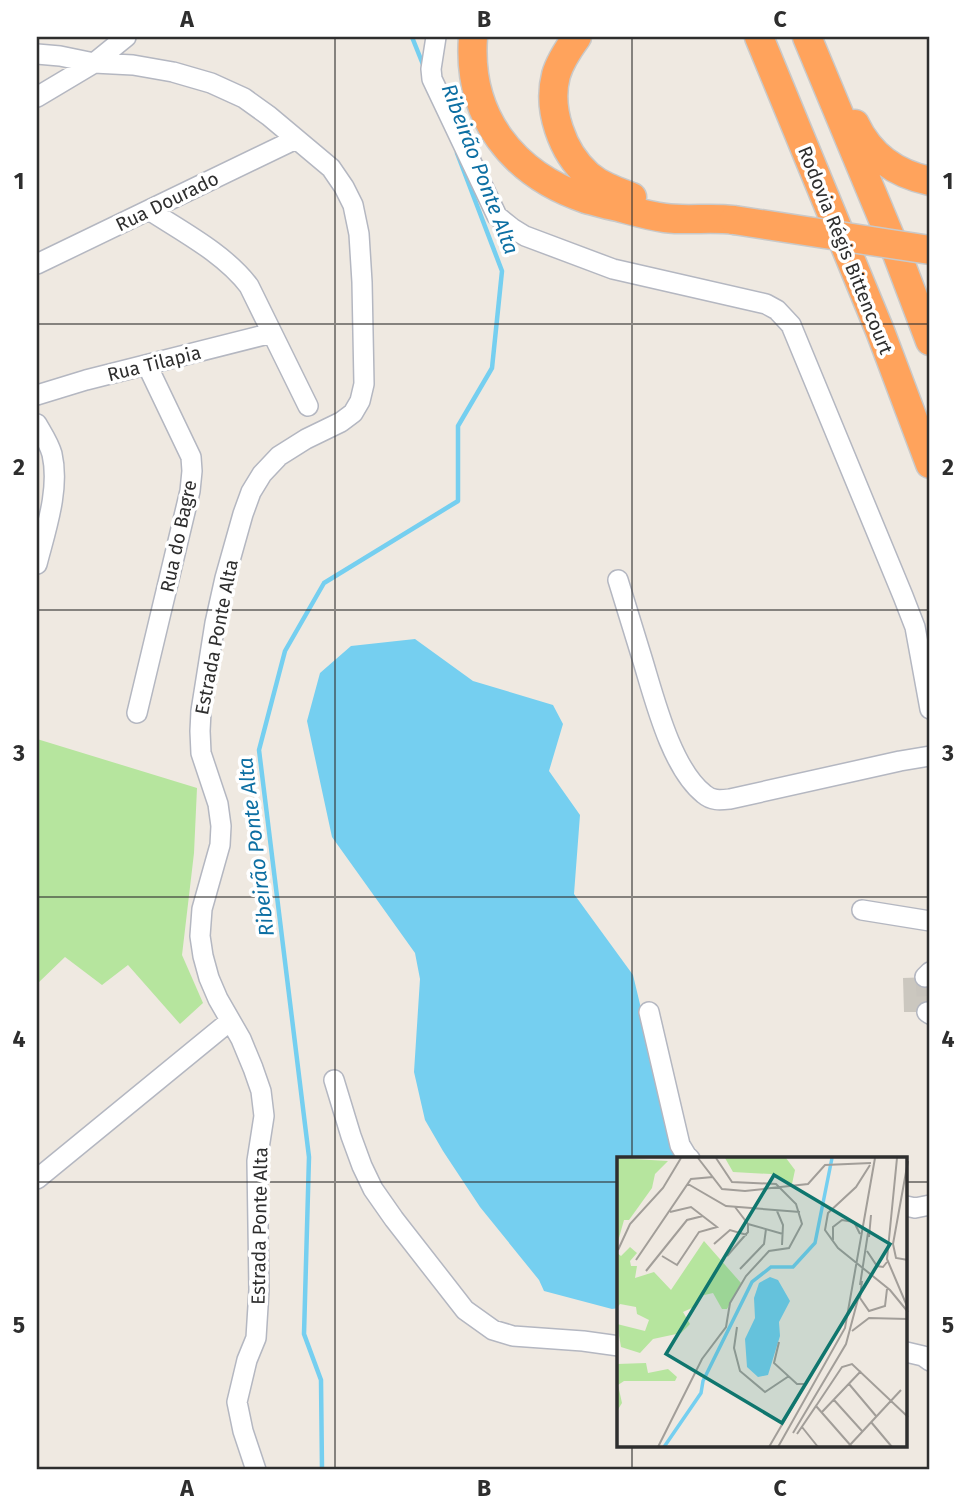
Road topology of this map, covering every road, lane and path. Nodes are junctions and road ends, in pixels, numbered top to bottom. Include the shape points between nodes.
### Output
1 (126, 37) edge
2 (436, 37) edge
3 (473, 37) edge
4 (577, 37) edge
5 (737, 37) edge
6 (760, 37) edge
7 (807, 37) edge
8 (818, 37) edge
9 (37, 54) edge
10 (94, 63) junction
11 (37, 97) edge
12 (296, 139) junction
13 (930, 181) edge
14 (149, 210) junction
15 (725, 218) junction
16 (894, 246) junction
17 (930, 250) edge
18 (37, 264) edge
19 (862, 289) junction
20 (930, 316) edge
21 (272, 332) junction
22 (930, 341) edge
23 (147, 365) junction
24 (37, 396) edge
25 (308, 407) dead end
26 (37, 424) edge
27 (930, 464) edge
28 (45, 479) edge
29 (37, 564) edge
30 (618, 580) dead end
31 (930, 709) edge
32 (137, 713) dead end
33 (930, 756) edge
34 (862, 910) dead end
35 (930, 921) edge
36 (649, 1012) dead end
37 (230, 1021) junction
38 (334, 1080) dead end
39 (688, 1157) edge
40 (37, 1179) edge
41 (930, 1205) edge
42 (908, 1206) edge
43 (617, 1346) edge
44 (908, 1352) edge
45 (930, 1362) edge
46 (256, 1470) edge

1 - 10 street
2 - 31 street via 432,79 497,216 512,229 613,269 766,304 790,325 904,596 915,627
3 - 15 highway via 475,84 485,115 502,142 533,170 587,199 631,211 664,218
4 - 15 highway via 562,60 554,93 558,125 572,157 590,177 613,190
5 - 19 highway via 831,250
6 - 19 highway, Rodovia Régis Bittencourt
7 - 16 highway
8 - 13 highway via 869,148 897,170
9 - 10 street
10 - 11 street
10 - 12 street via 133,65 211,83 244,98
12 - 14 street, Rua Dourado
12 - 37 street, Estrada Ponte Alta via 331,169 353,205 360,246 364,384 353,413 279,456 261,474 243,514 215,623 200,731 201,753 221,826 200,936 209,978
14 - 18 street, Rua Dourado
14 - 21 street via 235,269
15 - 17 highway, bridge
16 - 20 highway
16 - 22 highway
19 - 27 highway, Rodovia Régis Bittencourt
21 - 23 street, Rua Tilapia
21 - 25 street
23 - 24 street, Rua Tilapia
23 - 32 street, Rua do Bagre via 191,457 192,471
26 - 28 street via 52,453
28 - 29 street via 49,513
30 - 33 street via 668,738 682,768 705,795 730,799
34 - 35 street
36 - 39 street via 680,1145
37 - 40 street
37 - 46 street, Estrada Ponte Alta via 261,1091 264,1116 257,1161 257,1328 237,1402
38 - 43 street via 373,1189 465,1310 493,1330 513,1336
41 - 42 street
44 - 45 street

